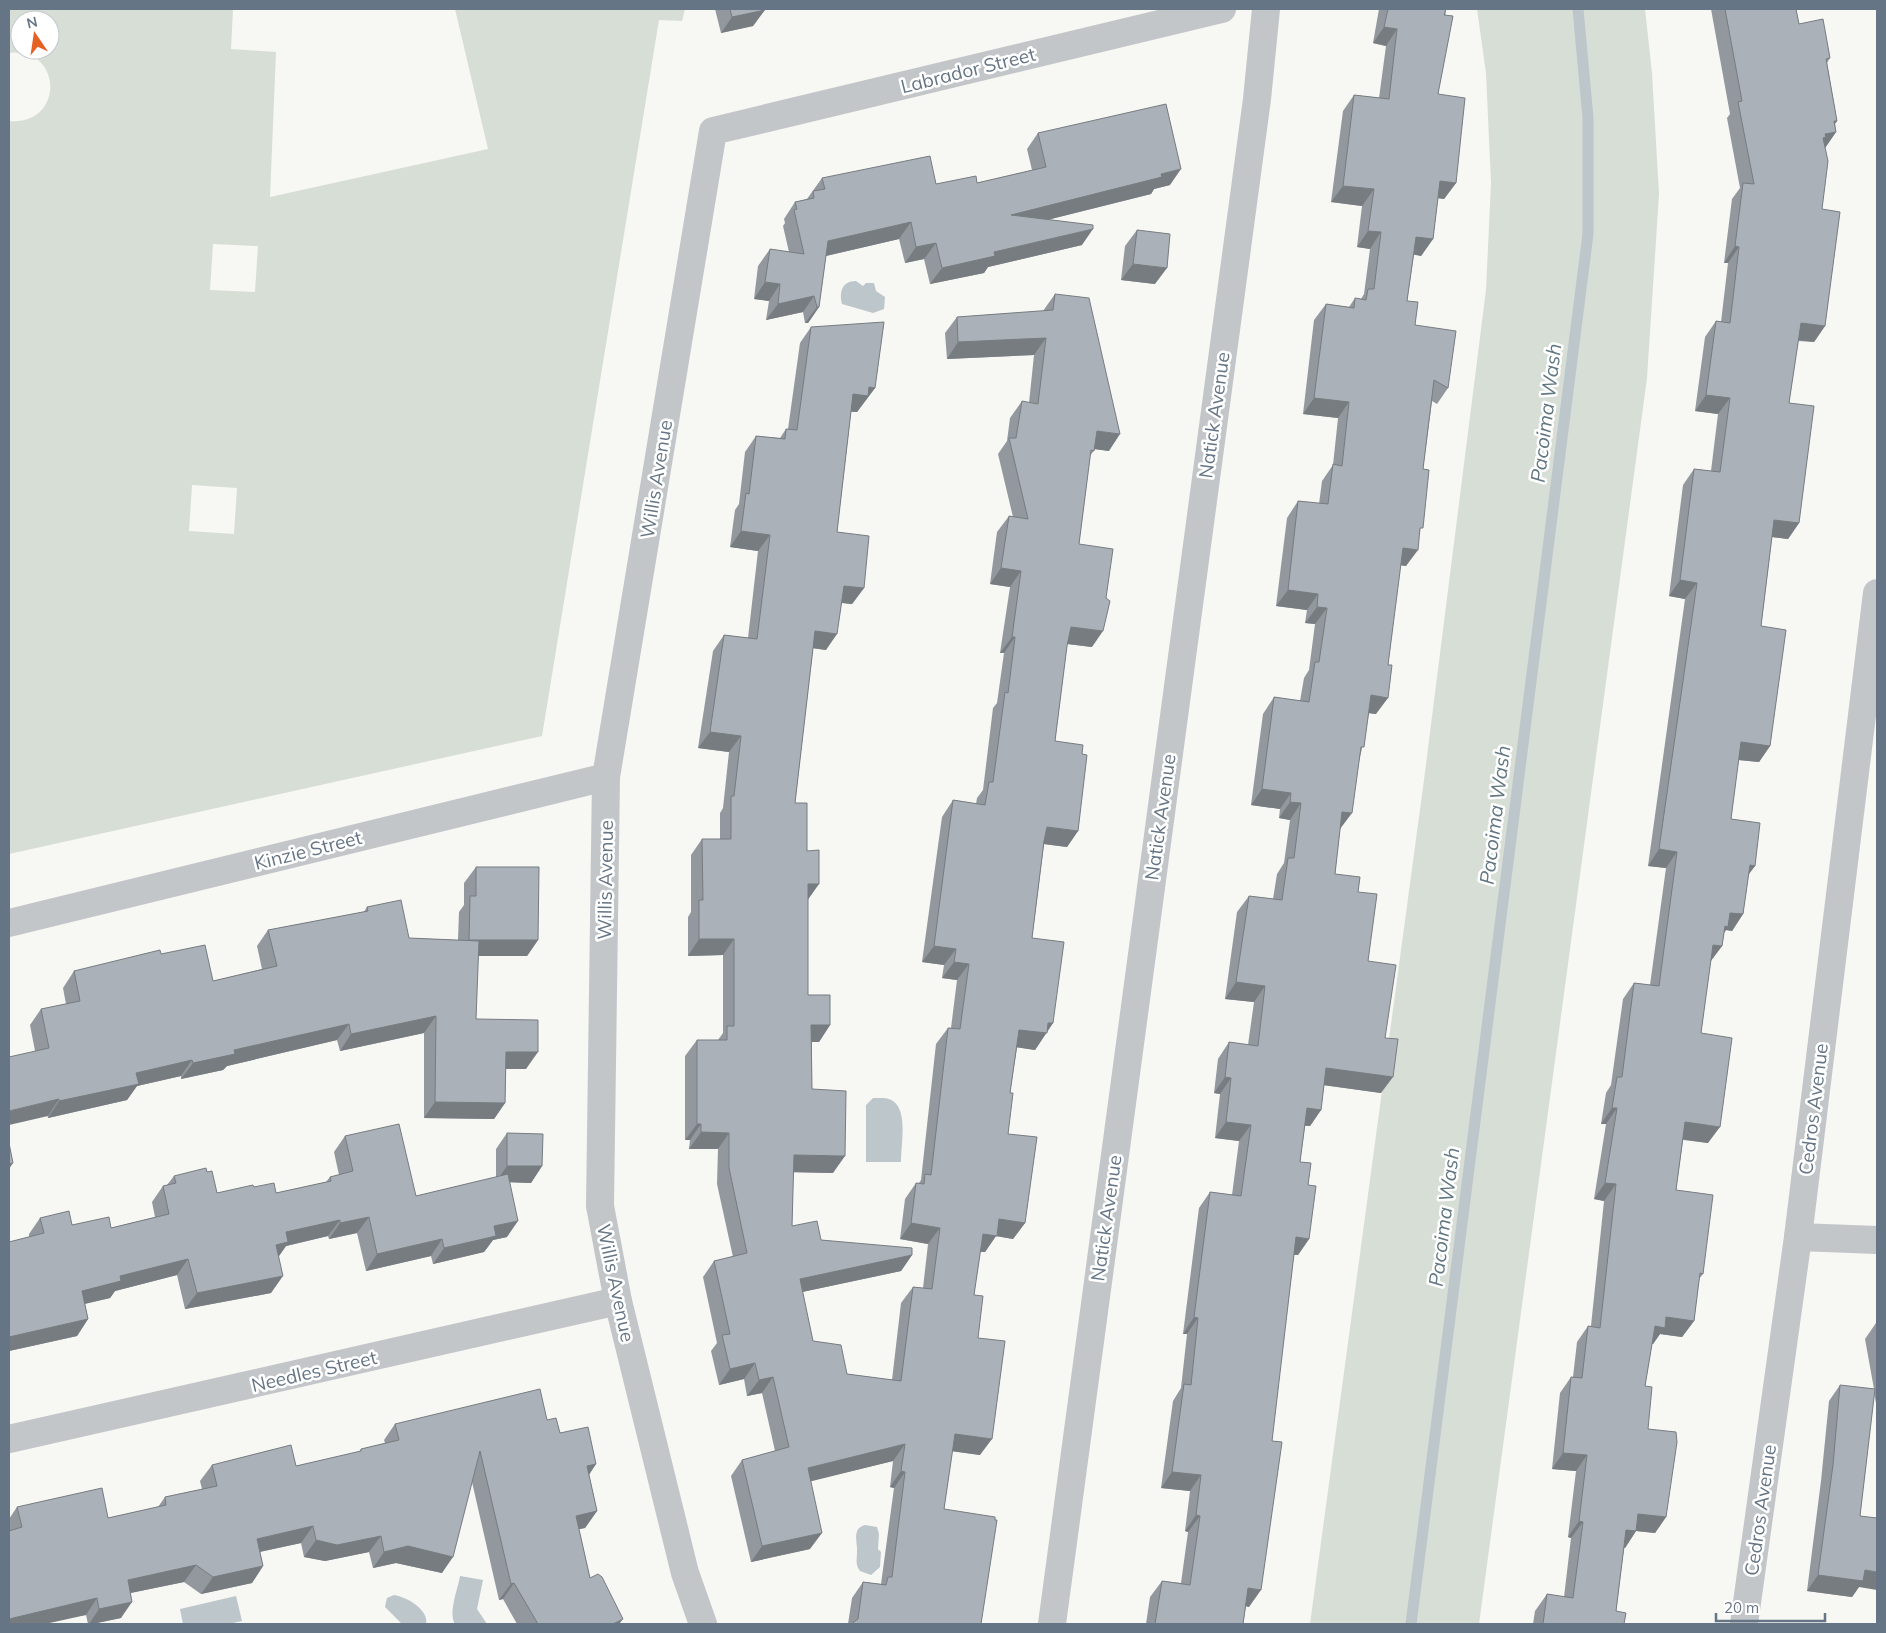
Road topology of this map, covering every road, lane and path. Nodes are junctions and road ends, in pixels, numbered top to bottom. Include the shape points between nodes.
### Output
1 (1222, 9) edge
2 (1266, 9) edge
3 (713, 131) joint
4 (1877, 593) edge
5 (606, 777) junction
6 (9, 923) edge
7 (1798, 1237) junction
8 (1877, 1240) edge
9 (618, 1301) junction
10 (9, 1439) edge
11 (703, 1624) edge
12 (1052, 1624) edge
13 (1744, 1624) edge

1 - 3 street, Labrador Street
2 - 12 street, Natick Avenue via 1254,119
3 - 5 street, Willis Avenue
4 - 7 street, Cedros Avenue
5 - 6 street, Kinzie Street
5 - 9 street, Willis Avenue via 600,1206
7 - 8 street
7 - 13 street, Cedros Avenue
9 - 10 street, Needles Street
9 - 11 street, Willis Avenue via 685,1573

